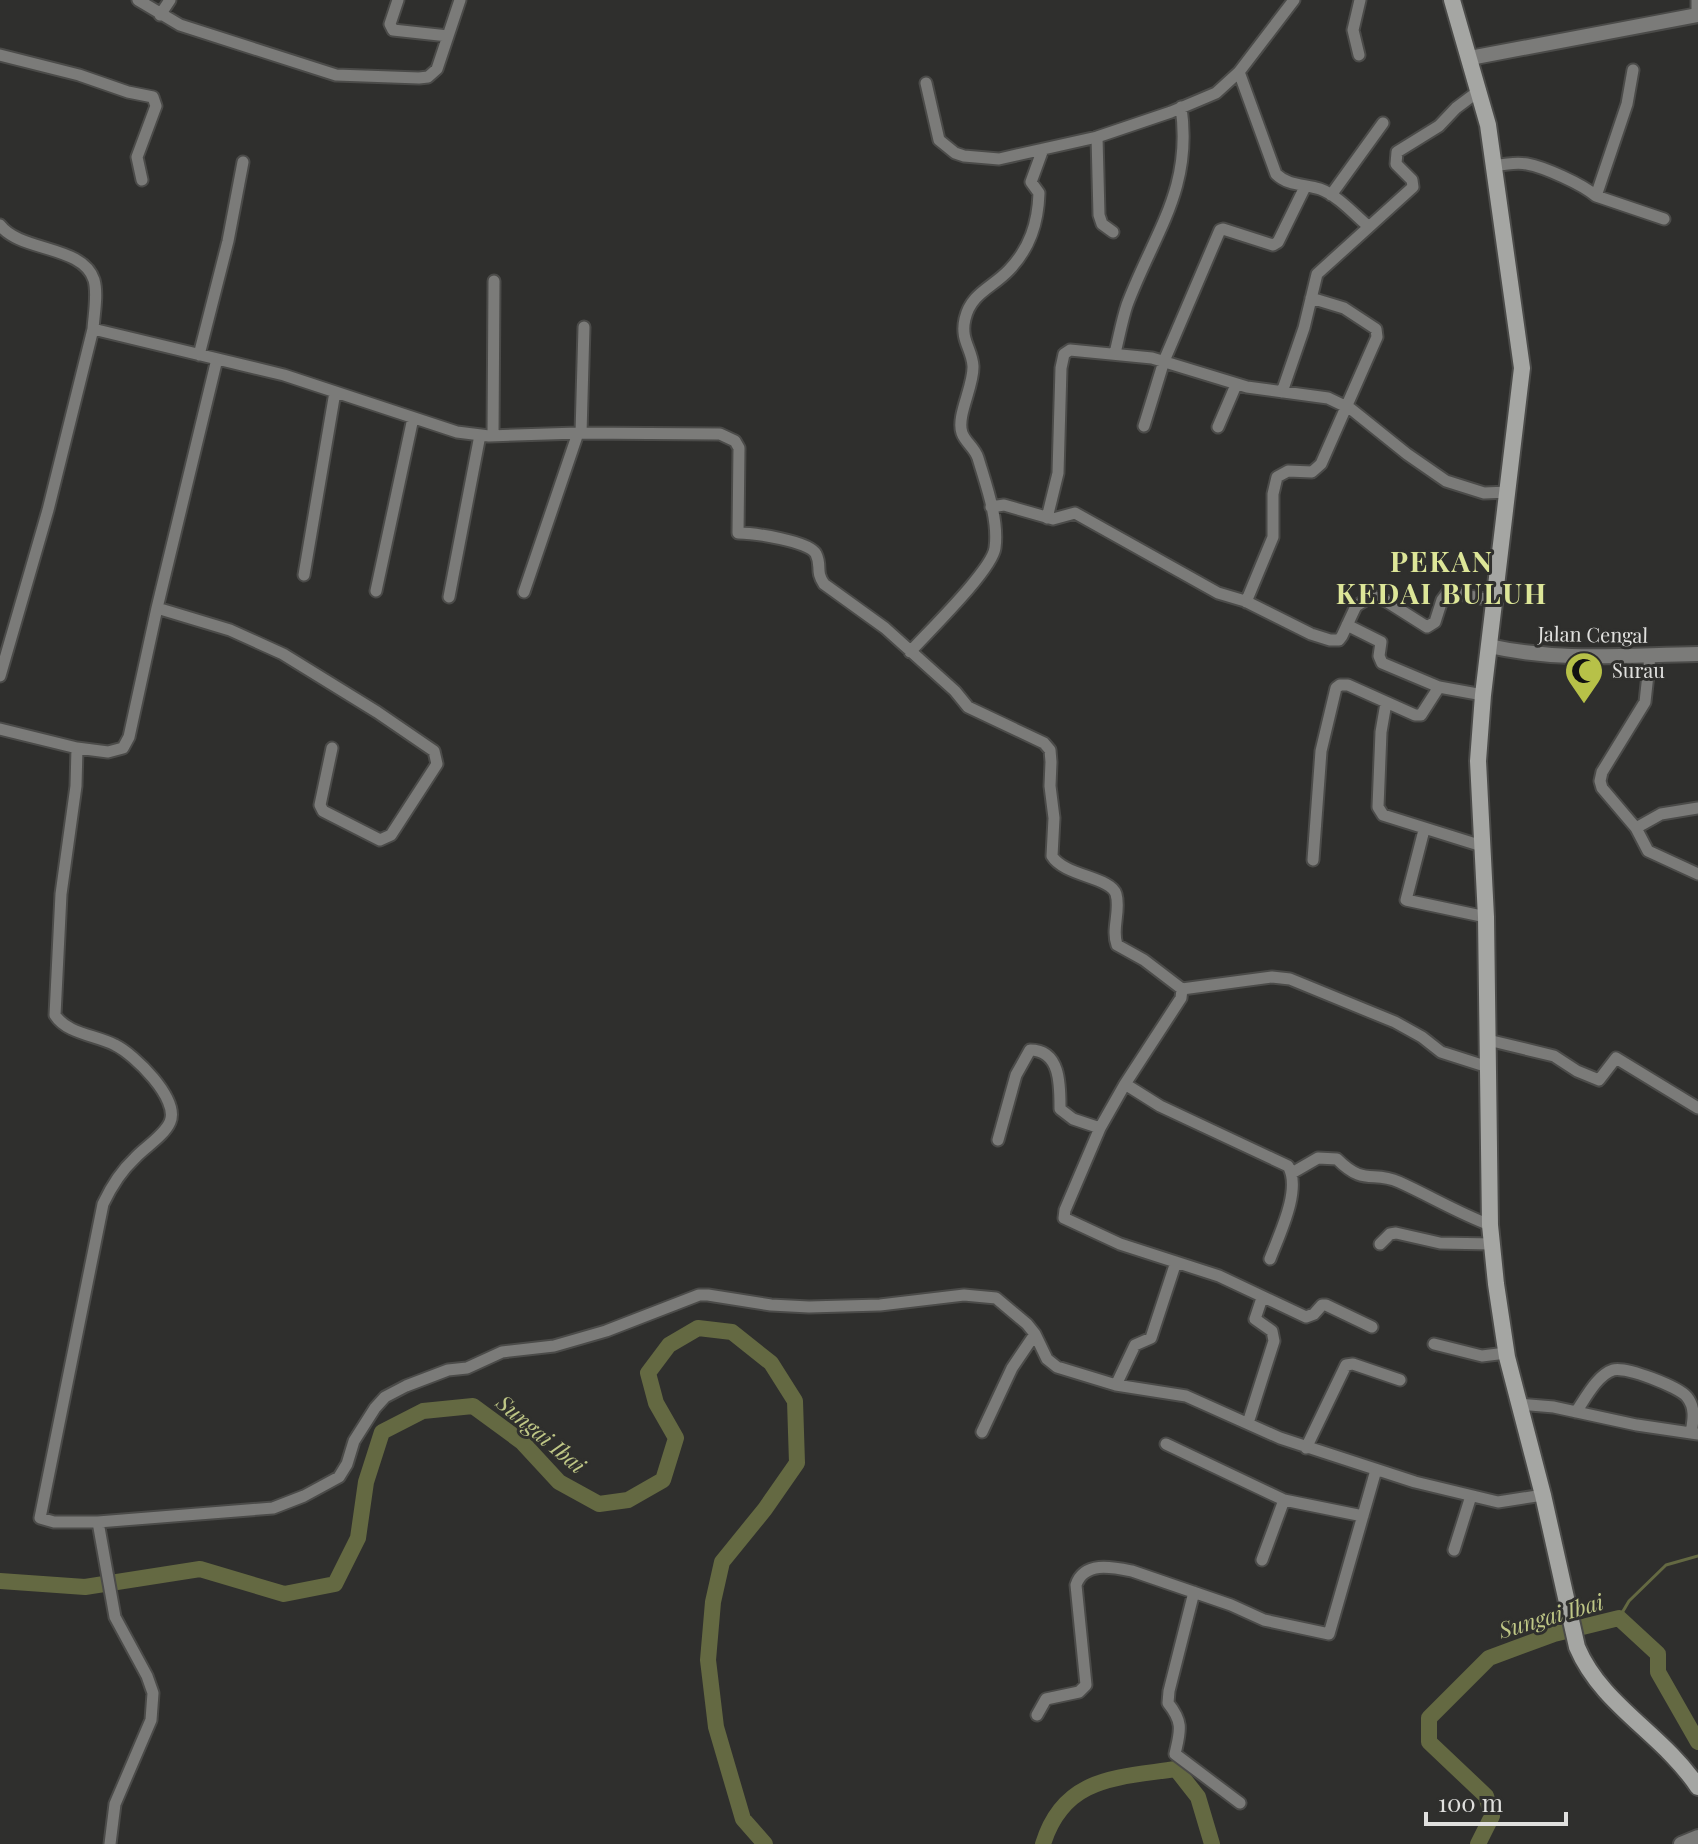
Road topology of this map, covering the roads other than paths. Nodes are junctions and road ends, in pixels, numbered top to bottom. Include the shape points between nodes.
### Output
1 (138, 0) edge
2 (170, 0) edge
3 (398, 0) edge
4 (460, 0) edge
5 (1294, 0) edge
6 (1360, 0) edge
7 (1452, 0) edge
8 (1697, 0) edge
9 (160, 15) junction
10 (1698, 15) edge
11 (448, 36) junction
12 (0, 55) edge
13 (1359, 55) dead end
14 (1470, 58) junction
15 (1633, 70) dead end
16 (1239, 72) junction
17 (926, 83) dead end
18 (1480, 90) junction
19 (1181, 107) junction
20 (1383, 123) dead end
21 (1097, 137) junction
22 (1043, 149) junction
23 (243, 162) dead end
24 (1495, 166) junction
25 (142, 180) dead end
26 (1305, 187) junction
27 (1331, 195) junction
28 (1596, 196) junction
29 (1664, 219) dead end
30 (0, 225) edge
31 (1368, 226) junction
32 (1113, 232) dead end
33 (494, 281) dead end
34 (1311, 298) junction
35 (584, 327) dead end
36 (93, 329) junction
37 (1115, 353) junction
38 (199, 355) junction
39 (217, 359) junction
40 (1164, 361) junction
41 (1236, 385) junction
42 (335, 392) junction
43 (1282, 392) junction
44 (1347, 407) junction
45 (413, 418) junction
46 (1144, 426) dead end
47 (1218, 427) dead end
48 (579, 433) junction
49 (486, 435) junction
50 (1509, 492) junction
51 (991, 507) junction
52 (1047, 518) junction
53 (304, 575) dead end
54 (376, 591) dead end
55 (524, 592) dead end
56 (449, 597) dead end
57 (1496, 601) junction
58 (1246, 602) junction
59 (157, 608) junction
60 (1347, 625) junction
61 (1489, 646) junction
62 (910, 652) junction
63 (1698, 654) edge
64 (1650, 656) junction
65 (0, 676) edge
66 (1439, 687) junction
67 (1483, 695) junction
68 (1386, 703) junction
69 (0, 729) edge
70 (77, 748) junction
71 (332, 748) dead end
72 (1698, 808) edge
73 (1636, 828) junction
74 (1424, 830) junction
75 (1482, 846) junction
76 (1313, 860) dead end
77 (1698, 874) edge
78 (1486, 917) junction
79 (1182, 989) junction
80 (1488, 1040) junction
81 (1488, 1067) junction
82 (1125, 1084) junction
83 (1698, 1108) edge
84 (1100, 1128) junction
85 (998, 1140) dead end
86 (1292, 1173) junction
87 (1490, 1225) junction
88 (1380, 1244) dead end
89 (1492, 1244) junction
90 (1270, 1259) dead end
91 (1176, 1262) junction
92 (1262, 1298) junction
93 (1372, 1327) dead end
94 (1035, 1334) junction
95 (1434, 1344) dead end
96 (1506, 1353) junction
97 (1400, 1380) dead end
98 (1116, 1385) junction
99 (1518, 1404) junction
100 (1576, 1412) junction
101 (1248, 1423) junction
102 (982, 1432) dead end
103 (1694, 1433) edge
104 (1166, 1444) dead end
105 (1306, 1448) junction
106 (1376, 1470) junction
107 (1543, 1495) junction
108 (1471, 1496) junction
109 (1284, 1500) junction
110 (1363, 1516) junction
111 (98, 1522) junction
112 (1454, 1550) dead end
113 (1262, 1560) dead end
114 (1194, 1592) junction
115 (1037, 1715) dead end
116 (1698, 1787) edge
117 (1240, 1803) dead end
118 (1698, 1837) edge
119 (110, 1844) edge
120 (1681, 1844) edge

1 - 9 street
2 - 9 street
3 - 11 street via 393,30
4 - 11 street
5 - 16 street
6 - 13 street via 1353,30
7 - 14 main road
8 - 10 street
9 - 11 street via 348,77 428,77 437,69
10 - 14 street
12 - 25 street via 153,97 156,106 137,157
14 - 18 main road
15 - 28 street
16 - 19 street via 1216,93
16 - 26 street via 1276,174
17 - 22 street via 939,140 955,153 999,159
18 - 24 main road
18 - 31 street via 1439,126 1397,152 1396,164 1413,187
19 - 21 street
19 - 37 street via 1185,145 1179,184 1126,308
20 - 27 street
21 - 22 street
21 - 32 street via 1099,215
22 - 51 street via 1031,182 1039,193 1035,231 1009,270 975,298 964,323 973,367 962,433 977,454
23 - 38 street
24 - 28 street via 1532,165
24 - 50 main road via 1522,368
26 - 27 street
26 - 40 street via 1273,245 1220,230
27 - 31 street
28 - 29 street
30 - 36 street via 15,238 87,268 95,283
31 - 34 street via 1321,269
33 - 49 street
34 - 43 street
34 - 44 street via 1344,308 1377,332
35 - 48 street
36 - 38 street
36 - 65 street
37 - 40 street
37 - 52 street via 1064,354 1058,473
38 - 39 street
39 - 42 street
39 - 59 street
40 - 41 street
40 - 46 street
41 - 43 street
41 - 47 street
42 - 45 street
42 - 53 street
43 - 44 street via 1328,398
44 - 50 street via 1446,481 1484,493
44 - 58 street via 1317,468 1277,477 1273,537
45 - 49 street
45 - 54 street
48 - 49 street
48 - 55 street
48 - 62 street via 729,437 739,448 738,533 811,548 824,584
49 - 56 street
50 - 57 main road
51 - 52 street via 1004,505
51 - 62 street via 995,548 989,563
52 - 58 street via 1075,513 1212,590
57 - 60 street via 1448,592 1435,622 1427,627 1372,596 1359,602
57 - 61 main road
58 - 60 street via 1330,640 1339,640
59 - 70 street via 127,743 116,751
59 - 71 street via 230,630 283,654 434,751 437,764 391,835 380,840 323,811
60 - 66 street via 1381,642 1382,663
61 - 64 street, Jalan Cengal via 1539,656
61 - 67 main road
62 - 79 street via 968,707 1036,737 1050,750 1052,856 1062,868 1111,887 1116,894 1117,945
63 - 64 street, Jalan Cengal
64 - 73 street via 1645,702 1600,777 1602,788
66 - 67 street
66 - 68 street via 1421,715
67 - 75 main road via 1478,761
68 - 74 street via 1378,807 1383,815
68 - 76 street via 1348,685 1336,688 1321,751
69 - 70 street
70 - 111 street via 55,1015 63,1025 125,1050 156,1081 172,1115 165,1130 119,1175 103,1204 42,1499 40,1518
72 - 73 street via 1661,814
73 - 77 street via 1651,854
74 - 75 street
74 - 78 street via 1406,900
75 - 78 main road
78 - 80 main road
79 - 81 street via 1290,979 1395,1022 1441,1052
79 - 82 street
80 - 81 main road
80 - 83 street via 1554,1056 1599,1080 1616,1058
81 - 87 main road
82 - 84 street
82 - 86 street via 1288,1166
84 - 85 street via 1060,1109 1055,1065 1045,1054 1030,1050 1016,1075
84 - 91 street via 1064,1218
86 - 87 street via 1318,1158 1337,1159 1363,1177 1398,1181
86 - 90 street via 1288,1210
87 - 89 main road
88 - 89 street via 1396,1233 1440,1243
89 - 96 main road
91 - 92 street
91 - 98 street via 1151,1338 1135,1345
92 - 93 street via 1306,1317 1326,1305
92 - 101 street via 1255,1319 1272,1331 1274,1341
94 - 98 street via 1051,1364
94 - 102 street via 1012,1368
94 - 111 street via 996,1298 948,1296 809,1307 699,1295 594,1335 502,1352 406,1386 375,1408 339,1477 287,1503 261,1510
95 - 96 street via 1482,1356
96 - 99 main road
97 - 105 street via 1346,1365
98 - 101 street via 1186,1396
99 - 100 street
99 - 107 main road
100 - 103 street
100 - 103 street via 1604,1376 1626,1371 1687,1397 1694,1412
101 - 105 street
104 - 109 street
105 - 106 street
106 - 108 street
106 - 110 street
107 - 108 street via 1498,1502
107 - 116 main road via 1577,1647 1597,1681 1678,1758
108 - 112 street
109 - 110 street
109 - 113 street
110 - 114 street via 1329,1634 1264,1620
111 - 119 street via 115,1617 153,1693 151,1720 115,1804
114 - 115 street via 1132,1571 1084,1571 1076,1585 1086,1685 1079,1692 1046,1699
114 - 117 street via 1169,1691 1168,1703 1180,1718 1175,1754
118 - 120 street

